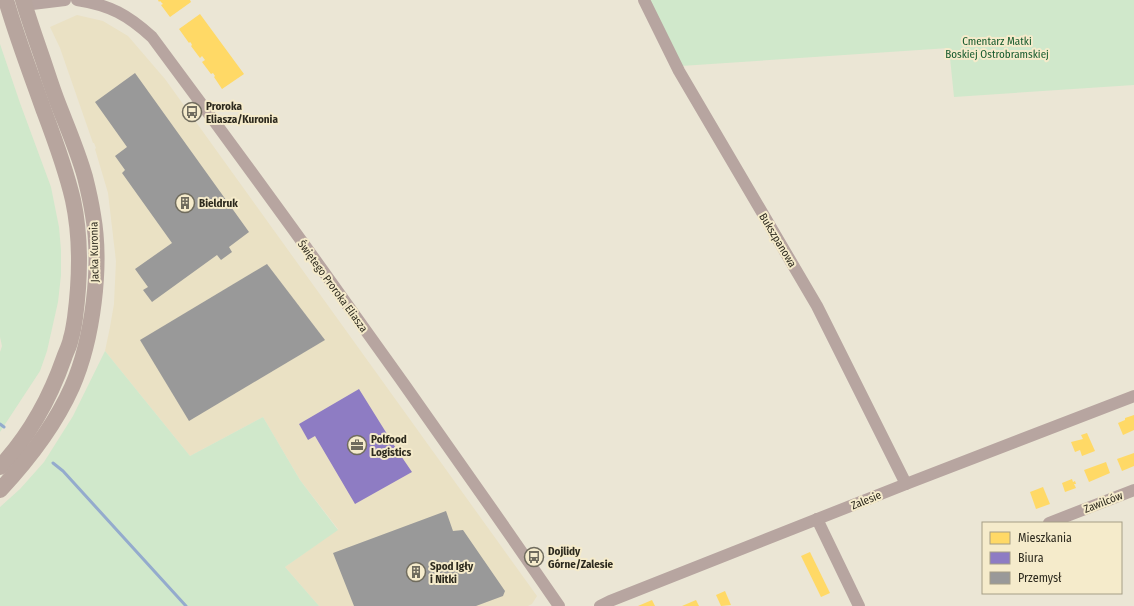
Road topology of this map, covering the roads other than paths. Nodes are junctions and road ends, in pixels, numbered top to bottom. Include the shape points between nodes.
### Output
1 (65, 0) edge
2 (77, 0) edge
3 (644, 0) edge
4 (23, 2) edge
5 (7, 3) edge
6 (1134, 396) edge
7 (0, 467) edge
8 (906, 484) junction
9 (0, 490) edge
10 (1134, 490) edge
11 (817, 519) junction
12 (1052, 522) edge
13 (559, 606) edge
14 (600, 606) edge
15 (860, 606) edge

1 - 4 street
2 - 13 street, Świętego Proroka Eliasza via 119,12 152,37 368,334
3 - 8 street, Bukszpanowa via 678,72 817,306
4 - 5 main road
4 - 9 main road, Jacka Kuronia via 84,175 93,215 96,275 86,343 72,387 43,438
5 - 7 main road, Jacka Kuronia via 66,174 77,224 79,265 71,338 55,383 32,425
6 - 8 street, Zalesie
8 - 11 street, Zalesie
10 - 12 street, Zawilców
11 - 14 street, Zalesie
11 - 15 street

